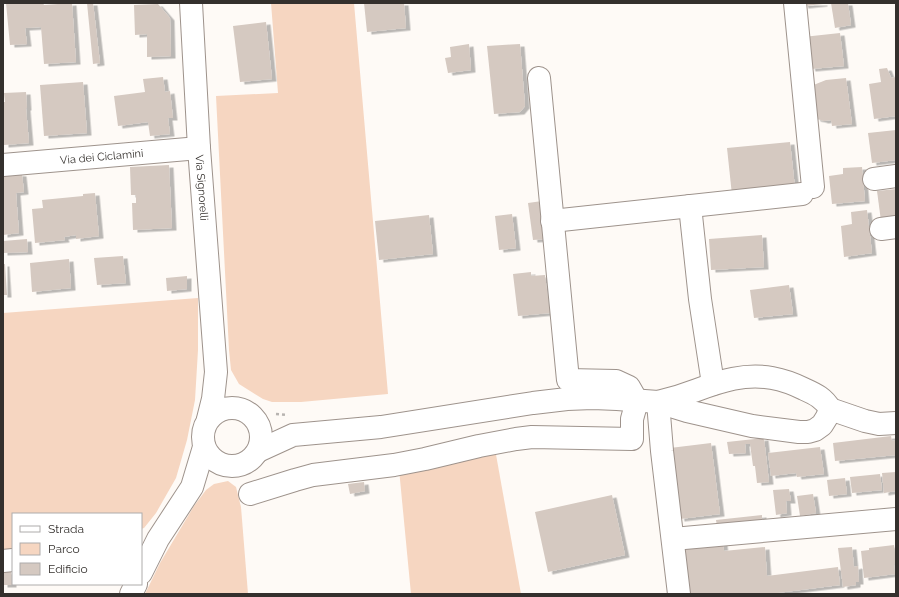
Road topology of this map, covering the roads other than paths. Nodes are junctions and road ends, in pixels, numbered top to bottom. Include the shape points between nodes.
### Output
1 (191, 3) edge
2 (795, 3) edge
3 (538, 78) dead end
4 (199, 148) junction
5 (3, 164) edge
6 (896, 176) edge
7 (874, 179) dead end
8 (690, 206) junction
9 (552, 220) junction
10 (216, 372) junction
11 (713, 384) junction
12 (648, 402) junction
13 (234, 408) junction
14 (830, 409) junction
15 (208, 419) junction
16 (896, 422) edge
17 (258, 423) junction
18 (293, 435) junction
19 (204, 447) junction
20 (258, 451) junction
21 (225, 466) junction
22 (192, 487) junction
23 (250, 494) dead end
24 (896, 519) edge
25 (673, 539) junction
26 (143, 564) edge
27 (136, 585) edge
28 (131, 594) edge
29 (679, 594) edge

1 - 4 street, Via Signorelli
2 - 8 street via 807,191
3 - 9 street
4 - 5 street, Via dei Ciclamini
4 - 10 street, Via Signorelli
6 - 7 street
8 - 9 street
8 - 11 street via 700,299
9 - 12 street via 568,380 616,381 629,387
10 - 13 street, Via Signorelli
10 - 15 street, Via Signorelli
11 - 12 street via 681,396
11 - 14 street via 734,378 772,378 818,396
12 - 14 street via 752,426 799,432 816,430 822,425
12 - 18 street via 567,399 381,427
12 - 23 street via 632,419 632,441 532,437 516,439 417,461 313,476
12 - 25 street via 662,451
13 - 15 street via 224,408
13 - 17 street via 252,415
14 - 16 street via 879,424
15 - 19 street via 203,433
17 - 18 street
17 - 20 street via 261,442
18 - 20 street
19 - 21 street via 209,456
19 - 22 street
20 - 21 street via 244,464 235,467
21 - 22 street
22 - 26 street
24 - 25 street
25 - 29 street
27 - 28 street

